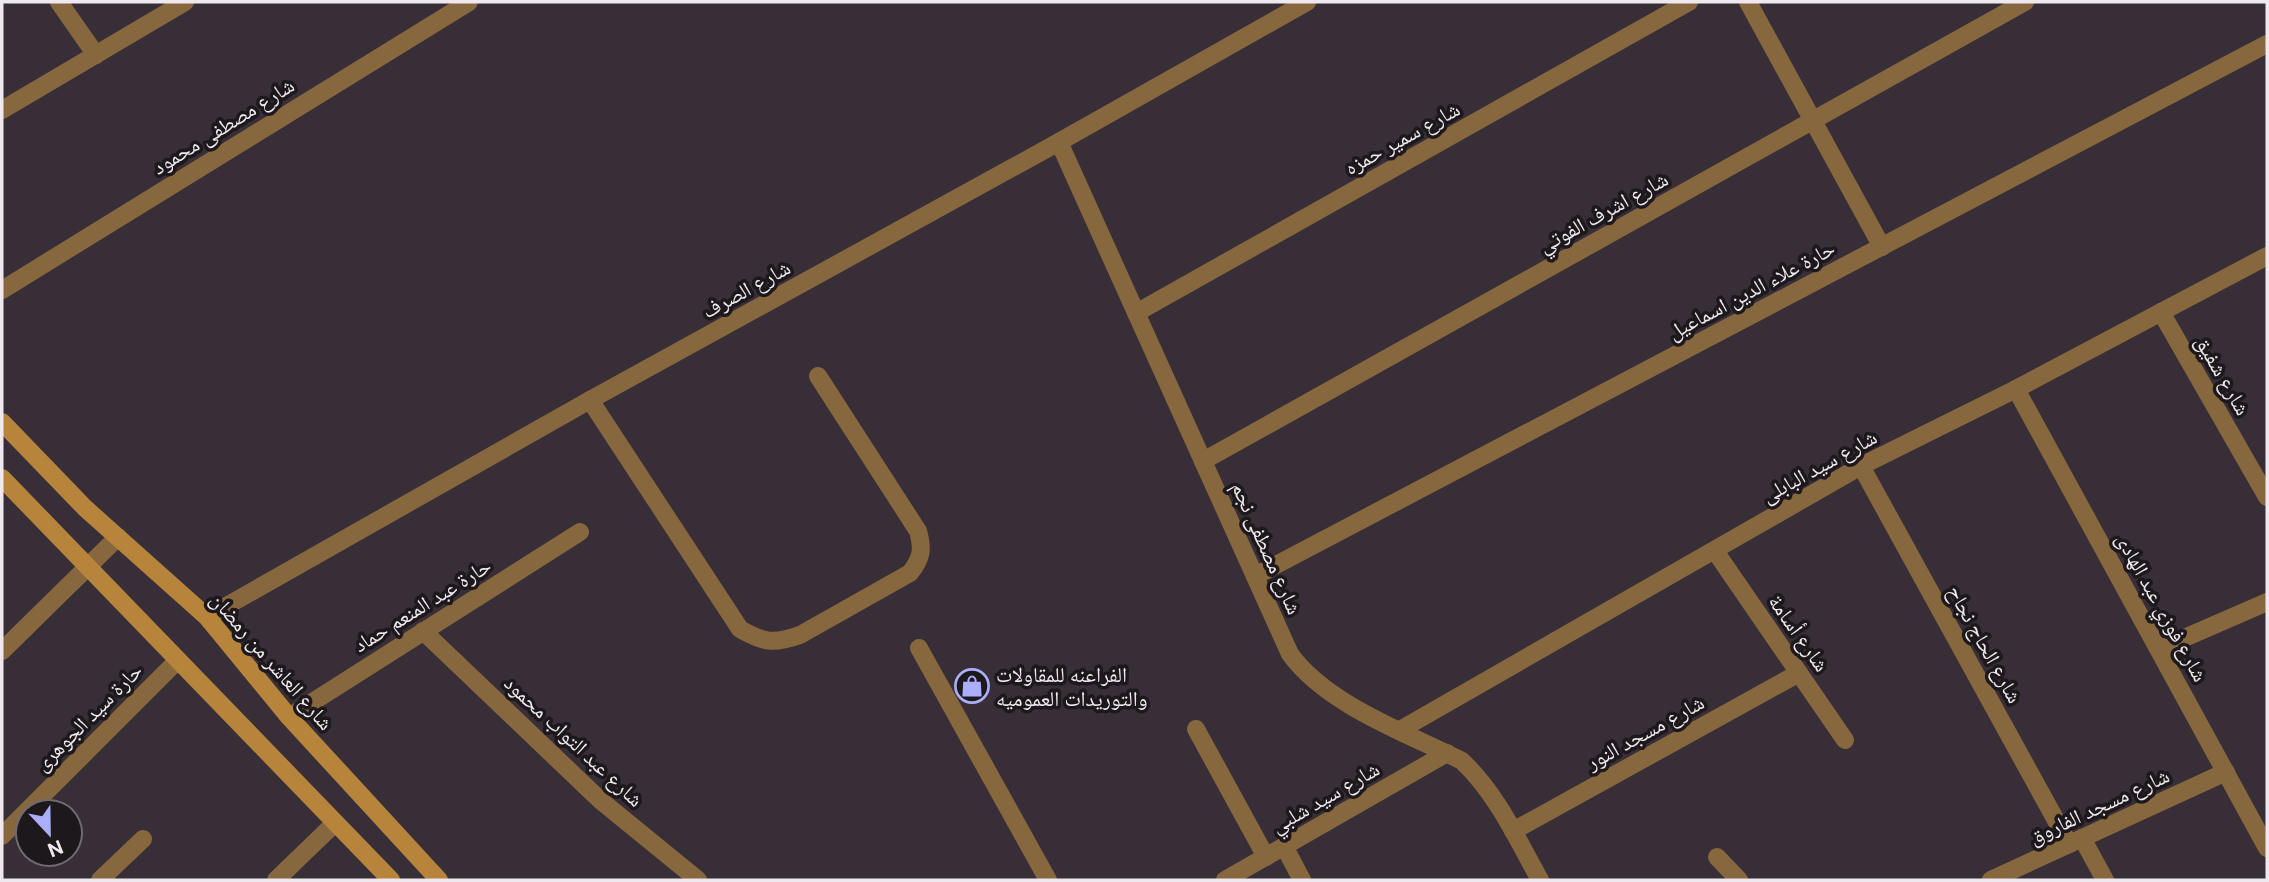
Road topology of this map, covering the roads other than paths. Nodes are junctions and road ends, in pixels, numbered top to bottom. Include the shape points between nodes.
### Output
1 (59, 2) edge
2 (185, 2) edge
3 (469, 2) edge
4 (1307, 2) edge
5 (1689, 2) edge
6 (1748, 2) edge
7 (2025, 2) edge
8 (2267, 44) edge
9 (96, 55) junction
10 (2, 110) edge
11 (1812, 121) junction
12 (1059, 142) junction
13 (1882, 247) junction
14 (2267, 256) edge
15 (2, 290) edge
16 (2161, 312) junction
17 (1136, 313) junction
18 (818, 376) dead end
19 (2016, 388) junction
20 (590, 400) junction
21 (2, 422) edge
22 (1202, 461) junction
23 (1861, 466) junction
24 (2, 478) edge
25 (2267, 497) edge
26 (580, 532) dead end
27 (118, 537) junction
28 (1714, 551) junction
29 (89, 568) junction
30 (1255, 576) junction
31 (2267, 602) edge
32 (207, 617) junction
33 (423, 632) junction
34 (919, 648) dead end
35 (2159, 649) junction
36 (2, 651) edge
37 (178, 660) junction
38 (1799, 673) junction
39 (289, 717) junction
40 (1196, 729) dead end
41 (1400, 730) junction
42 (1845, 740) dead end
43 (1447, 753) junction
44 (2226, 772) junction
45 (335, 823) junction
46 (1513, 831) junction
47 (2, 836) edge
48 (143, 839) dead end
49 (2075, 841) junction
50 (1284, 846) junction
51 (2267, 848) edge
52 (1266, 857) junction
53 (1717, 857) dead end
54 (100, 880) edge
55 (276, 880) edge
56 (391, 880) edge
57 (439, 880) edge
58 (698, 880) edge
59 (1048, 880) edge
60 (1225, 880) edge
61 (1302, 880) edge
62 (1540, 880) edge
63 (1739, 880) edge
64 (1991, 880) edge
65 (2105, 880) edge

1 - 9 street
2 - 9 street
3 - 15 street, شارع مصطفى محمود
4 - 12 street, شارع الصرف
5 - 17 street, شارع سمير حمزه
6 - 11 street
7 - 11 street, شارع اشرف الفوتي
8 - 13 street, حارة علاء الدين اسماعيل
9 - 10 street
11 - 13 street
11 - 22 street, شارع اشرف الفوتي
12 - 17 street, شارع مصطفى نجم
12 - 20 street, شارع الصرف
13 - 30 street, حارة علاء الدين اسماعيل
14 - 16 street, شارع سيد البابلى
16 - 19 street, شارع سيد البابلى
16 - 25 street, شارع شفيق
17 - 22 street, شارع مصطفى نجم
18 - 20 street via 918,531 922,547 910,573 780,642 758,640 740,629
19 - 23 street, شارع سيد البابلى
19 - 35 street, شارع فوزي عبد الهادى
20 - 32 street, شارع الصرف
21 - 27 main road, شارع العاشر من رمضان
22 - 30 street, شارع مصطفى نجم
23 - 28 street, شارع سيد البابلى
23 - 49 street, شارع الحاج نجاح
24 - 29 main road
26 - 33 street, حارة عبد المنعم حماد
27 - 29 street
27 - 32 main road, شارع العاشر من رمضان
28 - 38 street, شارع أسامة
28 - 41 street, شارع سيد البابلى
29 - 36 street
29 - 37 main road
30 - 41 street, شارع مصطفى نجم via 1300,668 1325,690
31 - 35 street
32 - 39 main road, شارع العاشر من رمضان
33 - 39 street, حارة عبد المنعم حماد
33 - 58 street, شارع عبد التواب محمود via 600,800
34 - 59 street
35 - 44 street, شارع فوزي عبد الهادى
37 - 45 main road
37 - 47 street, حارة سيد الجوهرى
38 - 42 street, شارع أسامة
38 - 46 street, شارع مسجد النور
39 - 57 main road, شارع العاشر من رمضان
40 - 52 street
41 - 43 street, شارع مصطفى نجم
43 - 46 street, شارع مصطفى نجم via 1481,779
43 - 50 street, شارع سيد شلبي
44 - 49 street, شارع مسجد الفاروق
44 - 51 street, شارع فوزي عبد الهادى
45 - 55 street
45 - 56 main road
46 - 62 street, شارع مصطفى نجم
48 - 54 street
49 - 64 street, شارع مسجد الفاروق
49 - 65 street, شارع الحاج نجاح
50 - 52 street, شارع سيد شلبي
50 - 61 street
52 - 60 street, شارع سيد شلبي
53 - 63 street

